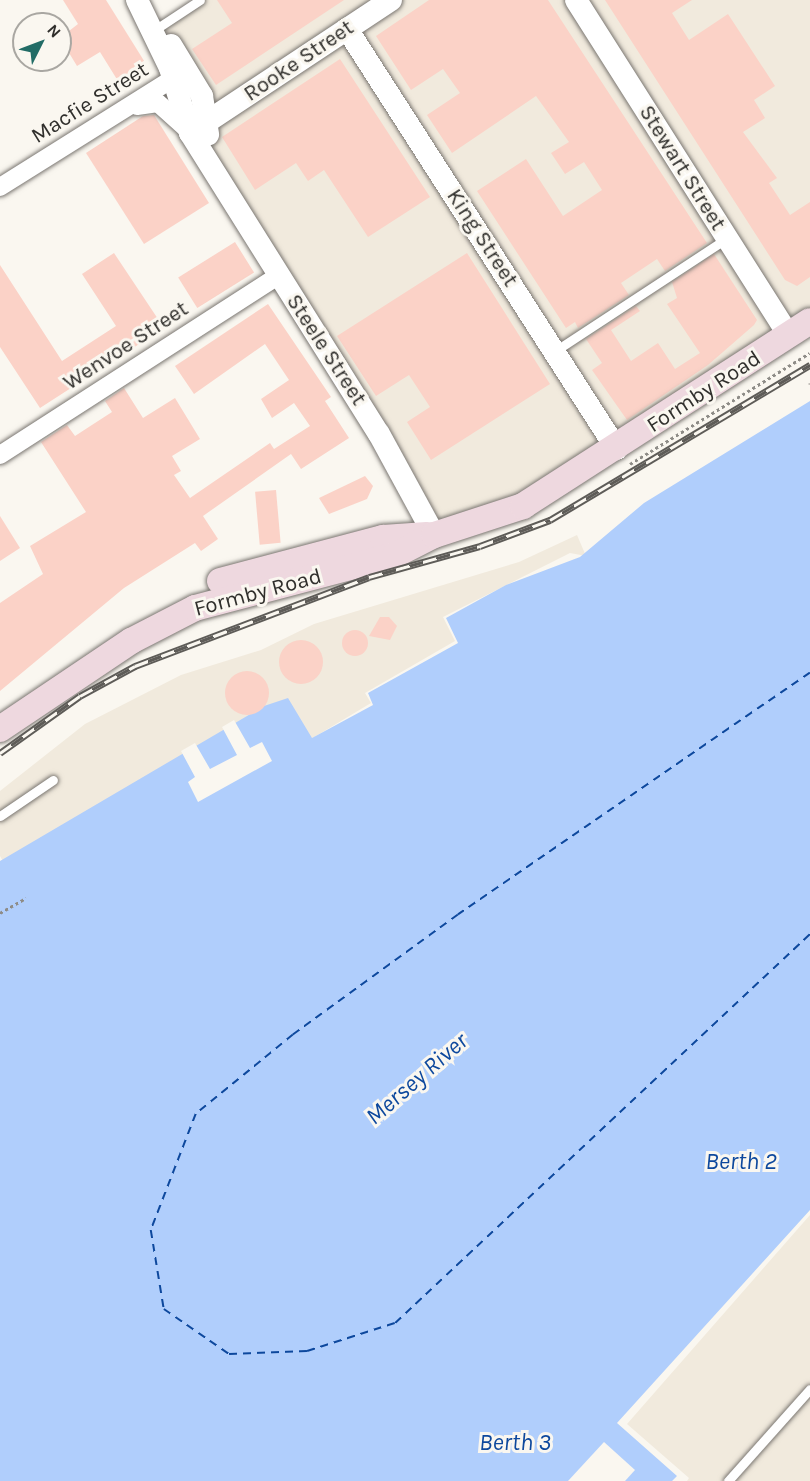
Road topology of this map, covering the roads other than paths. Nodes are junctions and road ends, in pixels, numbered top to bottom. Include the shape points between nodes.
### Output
1 (139, 0) edge
2 (200, 0) edge
3 (391, 0) edge
4 (576, 0) edge
5 (159, 27) junction
6 (347, 29) junction
7 (174, 78) junction
8 (130, 109) junction
9 (199, 128) junction
10 (0, 188) edge
11 (727, 238) junction
12 (278, 276) junction
13 (810, 321) edge
14 (789, 336) junction
15 (555, 351) junction
16 (617, 448) junction
17 (0, 455) edge
18 (434, 535) junction
19 (0, 713) edge
20 (0, 729) edge
21 (53, 780) dead end
22 (0, 816) edge
23 (810, 1389) edge
24 (728, 1481) edge

1 - 5 street, Steele Street
1 - 7 street, Steele Street
2 - 5 lane
3 - 6 street, Rooke Street
4 - 11 street, Stewart Street
5 - 9 street, Steele Street via 197,84
6 - 9 street, Rooke Street
6 - 15 street, King Street
7 - 8 street, Macfie Street
7 - 9 street, Steele Street
8 - 9 street via 158,103
8 - 10 street, Macfie Street
9 - 12 street, Steele Street via 211,169
11 - 14 street, Stewart Street
11 - 15 lane
12 - 17 street, Wenvoe Street
12 - 18 street, Steele Street via 380,434
13 - 14 main road, Formby Road
14 - 16 main road, Formby Road
15 - 16 street, King Street
16 - 18 main road, Formby Road via 523,506
18 - 19 main road, Formby Road via 383,538 186,593 88,650
18 - 20 main road, Formby Road via 395,555 195,608 131,641
21 - 22 lane
23 - 24 lane

